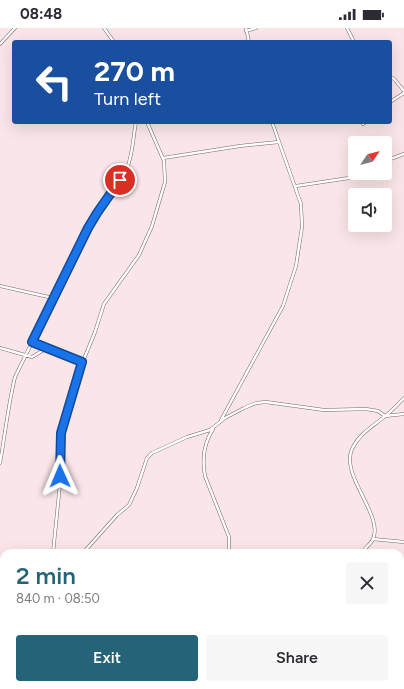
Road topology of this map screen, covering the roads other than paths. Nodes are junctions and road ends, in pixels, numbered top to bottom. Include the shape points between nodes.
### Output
1 (15, 28) edge
2 (104, 28) edge
3 (256, 28) edge
4 (347, 28) edge
5 (246, 29) edge
6 (113, 40) edge
7 (249, 40) edge
8 (353, 40) edge
9 (0, 44) edge
10 (392, 77) edge
11 (404, 92) edge
12 (392, 101) edge
13 (136, 124) edge
14 (148, 124) edge
15 (273, 124) edge
16 (279, 142) junction
17 (404, 154) edge
18 (162, 158) junction
19 (392, 158) edge
20 (348, 178) edge
21 (296, 186) junction
22 (0, 286) edge
23 (53, 298) junction
24 (32, 342) junction
25 (0, 348) edge
26 (47, 348) junction
27 (24, 356) junction
28 (82, 362) junction
29 (404, 398) edge
30 (404, 414) edge
31 (385, 416) junction
32 (220, 422) junction
33 (216, 425) junction
34 (0, 463) edge
35 (373, 539) junction
36 (404, 542) edge
37 (53, 549) edge
38 (87, 549) edge
39 (229, 549) edge
40 (364, 549) edge

1 - 9 street
2 - 6 street
3 - 5 street
4 - 8 street
5 - 7 street
10 - 11 street
11 - 12 street
13 - 23 street via 127,167 97,213
14 - 18 street
15 - 16 street
16 - 18 street
16 - 21 street
17 - 19 street
18 - 28 street via 165,182 152,226 139,255 104,304
20 - 21 street
21 - 32 street via 301,204 302,227 290,286 272,329
22 - 23 street
23 - 24 street
24 - 26 street
24 - 27 street
25 - 27 street
26 - 27 street via 32,357
26 - 28 street
27 - 34 street via 9,400
28 - 37 street via 61,433 60,484
29 - 31 street
30 - 31 street
31 - 32 street via 378,411 366,409 324,410 266,402 244,408
31 - 35 street via 367,429 356,443 351,457 353,474 372,514
32 - 33 street
33 - 38 street via 210,430 152,453 147,458 129,505
33 - 39 street via 208,438 203,466 229,537
35 - 36 street
35 - 40 street

